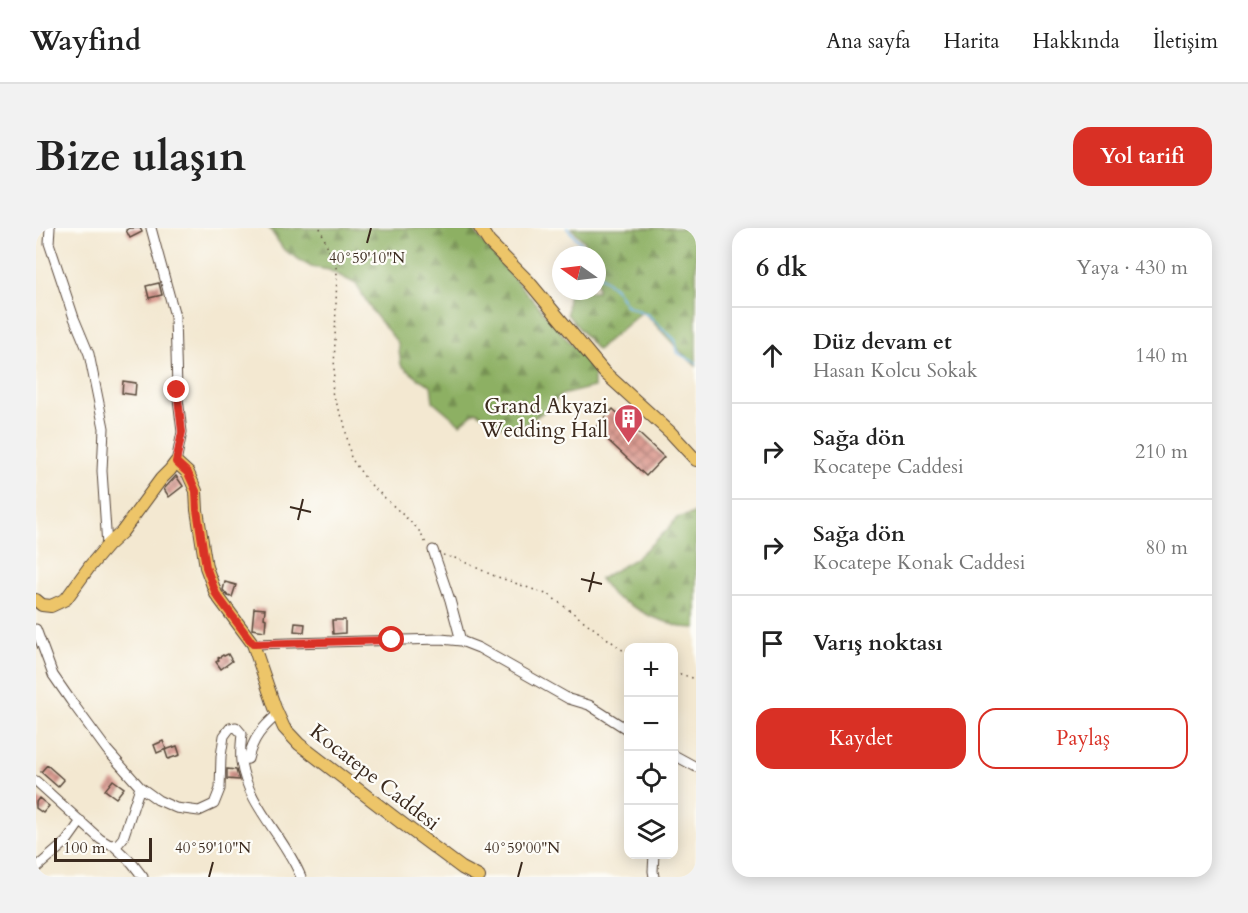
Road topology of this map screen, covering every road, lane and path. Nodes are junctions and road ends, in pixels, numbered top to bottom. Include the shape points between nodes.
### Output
1 (50, 228) edge
2 (151, 228) edge
3 (320, 228) edge
4 (480, 228) edge
5 (696, 460) edge
6 (176, 462) junction
7 (107, 546) junction
8 (433, 550) junction
9 (36, 600) edge
10 (36, 629) edge
11 (461, 641) junction
12 (253, 644) junction
13 (624, 651) edge
14 (678, 673) edge
15 (696, 679) edge
16 (278, 714) junction
17 (624, 727) edge
18 (678, 757) edge
19 (241, 760) junction
20 (696, 767) edge
21 (36, 781) edge
22 (140, 787) junction
23 (81, 821) junction
24 (113, 844) junction
25 (654, 859) edge
26 (36, 868) edge
27 (36, 873) edge
28 (39, 877) edge
29 (143, 877) edge
30 (301, 877) edge
31 (479, 877) edge
32 (654, 877) edge

1 - 7 street via 49,243 89,354 104,428 102,471
2 - 6 street via 175,316 182,432
3 - 8 path via 337,270 332,392 344,422 351,458 368,482
4 - 5 main road via 604,372
6 - 7 main road
6 - 12 main road, Kocatepe Caddesi via 188,473 196,491 206,567 216,594
7 - 9 main road via 66,599 51,606
8 - 11 street
8 - 13 path via 549,595
10 - 22 street via 54,675 71,701
11 - 12 street
11 - 17 street via 569,699 589,705
12 - 16 main road, Kocatepe Caddesi
14 - 15 path
16 - 19 street via 261,729 248,759
16 - 31 main road, Kocatepe Caddesi via 284,728 299,744
18 - 20 street
19 - 22 street via 242,734 236,727 230,728 224,736 220,789 214,804 199,811 176,808
19 - 30 street via 258,807
21 - 23 street
22 - 24 street via 123,838
23 - 24 street
23 - 26 street via 66,842
24 - 29 street
25 - 32 street
27 - 28 street

